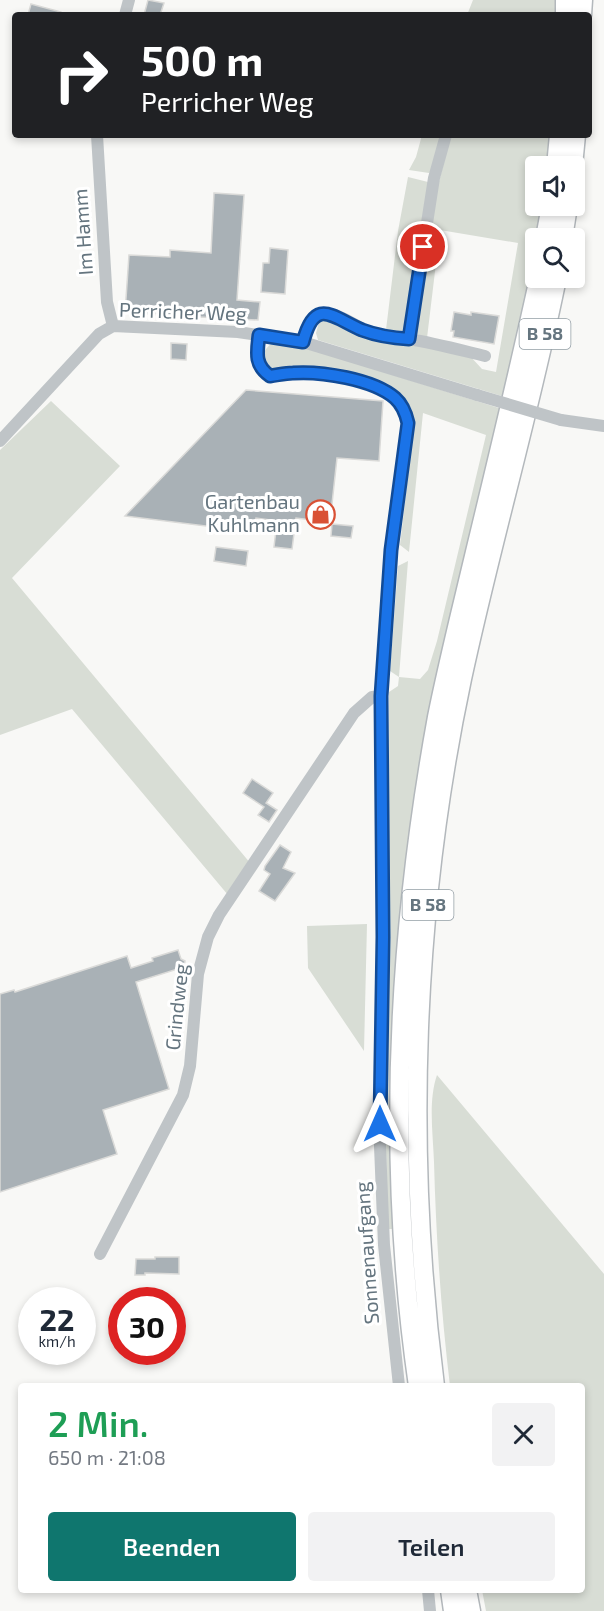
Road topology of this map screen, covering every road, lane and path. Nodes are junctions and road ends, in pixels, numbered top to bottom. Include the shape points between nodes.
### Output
1 (96, 138) edge
2 (445, 138) edge
3 (559, 138) edge
4 (576, 138) edge
5 (557, 156) edge
6 (574, 156) edge
7 (537, 288) edge
8 (555, 288) edge
9 (113, 326) junction
10 (259, 335) junction
11 (409, 339) junction
12 (303, 342) junction
13 (485, 356) dead end
14 (604, 426) edge
15 (0, 441) edge
16 (381, 696) junction
17 (100, 1254) dead end
18 (399, 1383) edge
19 (418, 1383) edge
20 (435, 1383) edge
21 (428, 1593) edge
22 (450, 1593) edge
23 (468, 1593) edge
24 (430, 1611) edge
25 (453, 1611) edge
26 (471, 1611) edge

1 - 9 street, Im Hamm via 107,302
2 - 11 street via 434,178
3 - 5 main road
4 - 6 main road
7 - 19 main road, B 58 via 446,674 422,806 409,918 400,1070 400,1149 405,1263
8 - 20 main road, B 58 via 462,679 432,866 421,985 418,1122 422,1251
9 - 10 street, Perricher Weg
9 - 15 street, Perricher Weg via 99,334
10 - 12 street, Perricher Weg
10 - 16 street, Sonnenaufgang via 256,358 261,370 270,376 337,376 384,392 404,410 408,423 391,550
11 - 12 street via 385,338 323,313 313,317
11 - 13 street
12 - 14 street, Perricher Weg, bridge via 561,420
16 - 17 street, Grindweg via 372,697 354,713 219,915 198,974 190,1066 183,1095
16 - 18 street, Sonnenaufgang via 380,1146 384,1245
21 - 24 street
22 - 25 main road
23 - 26 main road

